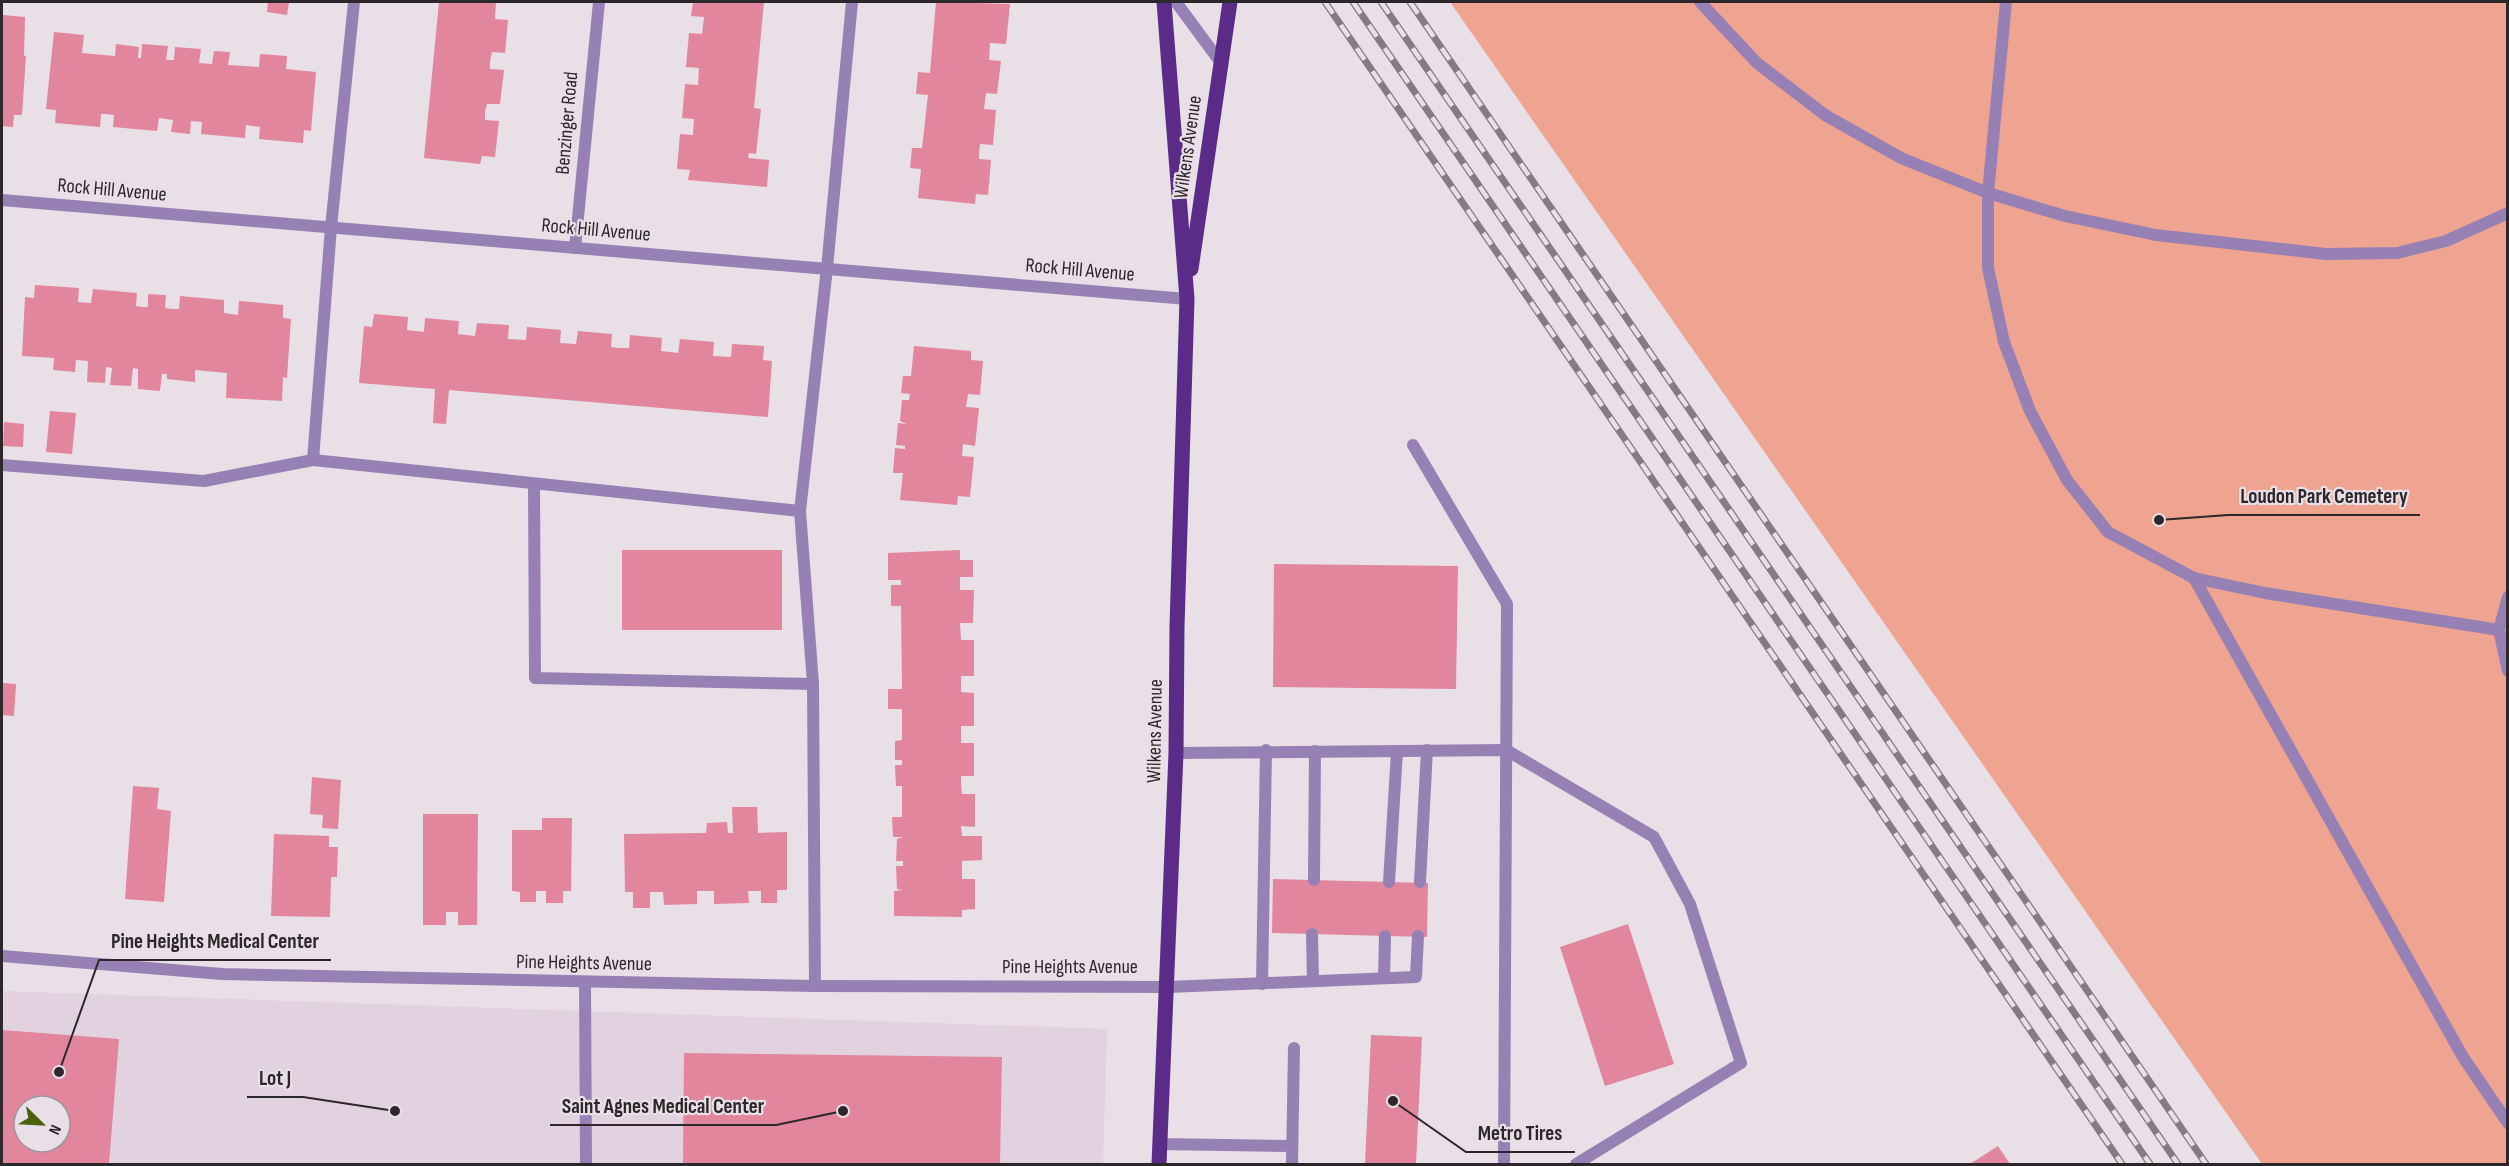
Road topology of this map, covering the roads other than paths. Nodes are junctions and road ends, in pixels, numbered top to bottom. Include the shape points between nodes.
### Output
1 (354, 2) edge
2 (599, 2) edge
3 (852, 2) edge
4 (1164, 2) edge
5 (1176, 2) edge
6 (1230, 2) edge
7 (1700, 2) edge
8 (2006, 2) edge
9 (1221, 63) junction
10 (1988, 193) junction
11 (2, 200) edge
12 (2508, 213) edge
13 (331, 227) junction
14 (575, 248) junction
15 (827, 268) junction
16 (1187, 299) junction
17 (1413, 445) dead end
18 (313, 460) junction
19 (2, 465) edge
20 (534, 484) junction
21 (800, 511) junction
22 (2194, 578) junction
23 (2508, 597) edge
24 (2499, 630) junction
25 (2508, 671) edge
26 (813, 684) junction
27 (1266, 750) junction
28 (1427, 750) junction
29 (1506, 750) junction
30 (1397, 751) junction
31 (1315, 752) junction
32 (1176, 753) junction
33 (1314, 880) dead end
34 (1389, 882) dead end
35 (1420, 882) dead end
36 (1312, 934) dead end
37 (1385, 936) dead end
38 (1418, 936) dead end
39 (2, 956) edge
40 (1384, 978) junction
41 (1313, 981) junction
42 (585, 982) junction
43 (1262, 984) junction
44 (815, 986) junction
45 (1168, 987) junction
46 (1294, 1048) dead end
47 (2508, 1123) edge
48 (1159, 1144) junction
49 (1292, 1146) junction
50 (586, 1164) edge
51 (1159, 1164) edge
52 (1292, 1164) edge
53 (1504, 1164) edge
54 (1576, 1164) edge

1 - 13 street
2 - 14 street, Benzinger Road
3 - 15 street
4 - 16 main road, Wilkens Avenue
5 - 9 street
6 - 9 main road, Wilkens Avenue
7 - 10 street via 1757,63 1825,115 1901,158
8 - 10 street
9 - 16 main road, Wilkens Avenue
10 - 12 street via 2065,216 2156,235 2326,254 2397,253 2446,241
10 - 22 street via 1988,268 2004,342 2030,411 2067,480 2108,532
11 - 13 street, Rock Hill Avenue
13 - 14 street, Rock Hill Avenue
13 - 18 street
14 - 15 street, Rock Hill Avenue
15 - 16 street, Rock Hill Avenue
15 - 21 street
16 - 32 main road, Wilkens Avenue
17 - 29 street via 1507,604
18 - 19 street via 204,481
18 - 20 street
20 - 21 street
20 - 26 street via 535,678
21 - 26 street
22 - 24 street
22 - 47 street via 2463,1056
23 - 24 street
24 - 25 street
26 - 44 street
27 - 31 street
27 - 32 street
27 - 43 street
28 - 29 street
28 - 30 street
28 - 35 street
29 - 53 street
29 - 54 street via 1654,837 1690,904 1741,1063
30 - 31 street
30 - 34 street
31 - 33 street
32 - 45 main road, Wilkens Avenue
36 - 41 street
37 - 40 street
38 - 40 street, Pine Heights Avenue via 1416,977
39 - 42 street, Pine Heights Avenue via 222,974
40 - 41 street, Pine Heights Avenue
41 - 43 street, Pine Heights Avenue
42 - 44 street, Pine Heights Avenue
42 - 50 street
43 - 45 street, Pine Heights Avenue
44 - 45 street, Pine Heights Avenue
45 - 48 main road, Wilkens Avenue
46 - 49 street
48 - 49 street
48 - 51 main road, Wilkens Avenue
49 - 52 street

